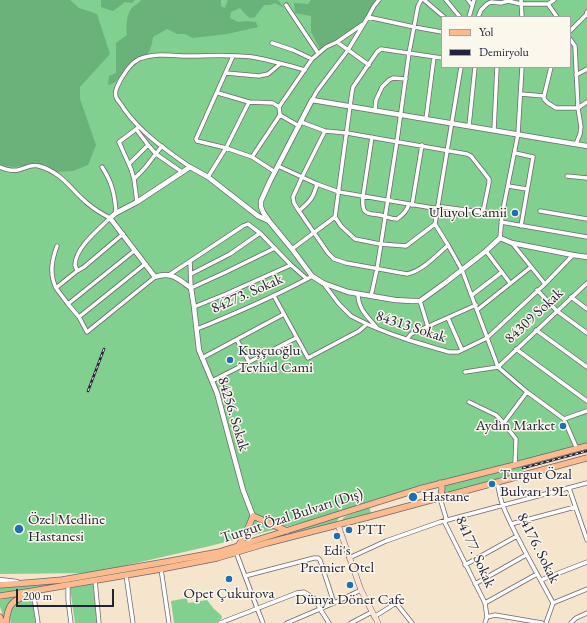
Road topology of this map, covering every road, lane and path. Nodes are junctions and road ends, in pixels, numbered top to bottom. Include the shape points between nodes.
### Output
1 (379, 0) edge
2 (421, 0) edge
3 (424, 0) edge
4 (446, 0) edge
5 (468, 0) edge
6 (474, 0) edge
7 (554, 0) edge
8 (508, 1) edge
9 (521, 2) edge
10 (548, 4) junction
11 (472, 5) junction
12 (286, 6) dead end
13 (587, 12) edge
14 (443, 16) edge
15 (459, 16) edge
16 (469, 16) edge
17 (478, 16) edge
18 (522, 16) edge
19 (556, 16) edge
20 (368, 17) junction
21 (363, 24) junction
22 (414, 27) junction
23 (571, 30) edge
24 (441, 32) edge
25 (571, 40) edge
26 (337, 42) junction
27 (272, 43) dead end
28 (348, 50) junction
29 (318, 53) junction
30 (409, 53) junction
31 (234, 56) junction
32 (434, 57) junction
33 (441, 58) edge
34 (312, 59) junction
35 (280, 64) junction
36 (368, 65) junction
37 (461, 68) edge
38 (475, 68) edge
39 (497, 68) edge
40 (522, 68) edge
41 (551, 68) edge
42 (587, 69) edge
43 (305, 70) junction
44 (226, 73) junction
45 (576, 75) junction
46 (406, 79) junction
47 (218, 93) junction
48 (520, 94) junction
49 (544, 96) junction
50 (312, 100) junction
51 (249, 102) junction
52 (587, 102) edge
53 (349, 106) junction
54 (279, 107) junction
55 (578, 108) junction
56 (375, 110) junction
57 (400, 114) junction
58 (280, 115) junction
59 (426, 119) junction
60 (452, 123) junction
61 (300, 124) junction
62 (469, 126) junction
63 (138, 128) junction
64 (494, 130) junction
65 (326, 131) junction
66 (347, 132) junction
67 (518, 134) junction
68 (372, 137) junction
69 (397, 141) junction
70 (576, 144) junction
71 (148, 145) junction
72 (422, 145) junction
73 (162, 146) junction
74 (587, 146) edge
75 (226, 148) junction
76 (447, 150) junction
77 (515, 153) junction
78 (156, 154) junction
79 (252, 158) junction
80 (130, 163) junction
81 (278, 166) junction
82 (0, 167) edge
83 (102, 167) dead end
84 (190, 167) junction
85 (182, 172) junction
86 (275, 172) junction
87 (567, 176) dead end
88 (208, 177) junction
89 (302, 177) junction
90 (587, 178) edge
91 (134, 179) junction
92 (317, 184) junction
93 (508, 186) junction
94 (528, 189) junction
95 (339, 192) junction
96 (363, 196) junction
97 (387, 201) junction
98 (137, 202) junction
99 (410, 204) junction
100 (437, 208) junction
101 (540, 211) dead end
102 (299, 212) junction
103 (483, 212) junction
104 (116, 213) junction
105 (502, 215) junction
106 (384, 216) junction
107 (335, 217) junction
108 (110, 218) junction
109 (587, 219) edge
110 (268, 221) junction
111 (501, 222) junction
112 (435, 224) junction
113 (521, 226) junction
114 (314, 232) junction
115 (260, 233) junction
116 (122, 234) junction
117 (587, 237) edge
118 (500, 238) junction
119 (512, 243) junction
120 (380, 244) junction
121 (448, 245) junction
122 (57, 246) dead end
123 (275, 248) junction
124 (292, 248) junction
125 (134, 251) junction
126 (486, 251) junction
127 (573, 255) junction
128 (587, 257) edge
129 (190, 261) junction
130 (145, 264) junction
131 (291, 265) junction
132 (531, 267) junction
133 (377, 269) junction
134 (462, 270) junction
135 (77, 271) junction
136 (502, 272) junction
137 (191, 274) junction
138 (169, 275) junction
139 (155, 276) junction
140 (309, 278) junction
141 (323, 283) junction
142 (510, 283) junction
143 (587, 283) edge
144 (545, 284) junction
145 (56, 288) junction
146 (191, 288) junction
147 (537, 290) junction
148 (358, 294) junction
149 (472, 295) junction
150 (274, 296) junction
151 (371, 296) junction
152 (572, 297) junction
153 (420, 301) junction
154 (68, 304) junction
155 (476, 305) junction
156 (194, 307) junction
157 (587, 309) edge
158 (477, 310) junction
159 (557, 311) junction
160 (284, 314) junction
161 (79, 317) junction
162 (448, 318) junction
163 (367, 324) junction
164 (428, 327) junction
165 (197, 328) junction
166 (378, 329) junction
167 (536, 330) junction
168 (587, 333) edge
169 (296, 338) junction
170 (487, 338) junction
171 (407, 339) junction
172 (238, 340) junction
173 (516, 349) junction
174 (462, 350) junction
175 (202, 358) junction
176 (249, 362) junction
177 (498, 367) junction
178 (587, 368) edge
179 (466, 372) dead end
180 (212, 381) junction
181 (527, 392) junction
182 (587, 401) edge
183 (469, 402) dead end
184 (587, 411) edge
185 (564, 419) junction
186 (503, 424) junction
187 (587, 446) edge
188 (577, 449) junction
189 (587, 458) edge
190 (515, 465) junction
191 (497, 482) junction
192 (440, 483) junction
193 (587, 483) edge
194 (568, 488) junction
195 (441, 497) junction
196 (365, 505) junction
197 (503, 505) junction
198 (575, 507) junction
199 (253, 516) junction
200 (445, 520) junction
201 (511, 524) junction
202 (338, 525) junction
203 (287, 531) junction
204 (518, 536) junction
205 (587, 540) edge
206 (239, 545) junction
207 (236, 552) junction
208 (526, 555) junction
209 (350, 558) junction
210 (587, 562) edge
211 (465, 565) junction
212 (161, 569) junction
213 (537, 574) junction
214 (126, 575) junction
215 (245, 576) junction
216 (0, 580) edge
217 (95, 580) junction
218 (541, 580) junction
219 (21, 583) junction
220 (475, 584) junction
221 (0, 585) edge
222 (68, 585) junction
223 (587, 589) edge
224 (361, 590) junction
225 (34, 591) junction
226 (0, 596) edge
227 (553, 602) junction
228 (334, 603) junction
229 (485, 603) junction
230 (257, 608) junction
231 (320, 609) junction
232 (587, 613) edge
233 (373, 614) junction
234 (0, 617) edge
235 (487, 617) junction
236 (2, 623) edge
237 (6, 623) edge
238 (38, 623) edge
239 (71, 623) edge
240 (99, 623) edge
241 (133, 623) edge
242 (169, 623) edge
243 (220, 623) edge
244 (263, 623) edge
245 (287, 623) edge
246 (329, 623) edge
247 (351, 623) edge
248 (378, 623) edge
249 (412, 623) edge
250 (485, 623) edge
251 (542, 623) edge
252 (546, 623) edge
253 (571, 623) edge

1 - 20 street
2 - 22 street
3 - 14 street
4 - 15 street
5 - 11 street
6 - 11 street
7 - 10 street
8 - 9 street
8 - 17 street via 487,4
9 - 10 street
9 - 18 street
10 - 19 street
11 - 16 street
12 - 29 street
13 - 23 street
20 - 21 street
20 - 22 street
21 - 26 street
21 - 28 street
22 - 24 street
22 - 30 street
25 - 45 street via 575,46
26 - 28 street
26 - 29 street
27 - 34 street
28 - 36 street
28 - 50 street
29 - 34 street
30 - 32 street
30 - 36 street via 381,49
30 - 46 street
31 - 35 street via 252,57
31 - 44 street
31 - 63 street via 164,54 140,59 132,64 125,72 116,95
32 - 33 street
32 - 59 street
34 - 43 street
35 - 43 street
35 - 44 street via 268,74 258,76
36 - 53 street via 353,87
37 - 60 street
38 - 62 street
39 - 64 street
40 - 48 street
41 - 49 street
42 - 45 street
43 - 54 street
44 - 47 street
45 - 55 street
46 - 56 street via 389,80 382,87
46 - 57 street
47 - 51 street
47 - 75 street via 196,139
48 - 49 street
48 - 67 street
49 - 55 street via 553,107
50 - 53 street
50 - 61 street
51 - 54 street via 273,103
51 - 75 street
52 - 55 street
53 - 56 street
53 - 66 street
54 - 58 street
55 - 70 street via 580,134
56 - 57 street
57 - 59 street
57 - 69 street
58 - 61 street
58 - 79 street
59 - 60 street
60 - 62 street
60 - 76 street
61 - 65 street
61 - 81 street
62 - 64 street
63 - 71 street
63 - 73 street
63 - 80 street via 119,142
64 - 67 street
65 - 66 street
65 - 89 street
66 - 68 street
66 - 95 street
67 - 70 street
67 - 77 street
68 - 69 street
68 - 96 street
69 - 72 street
69 - 97 street
70 - 74 street
71 - 78 street
71 - 80 street
72 - 76 street
72 - 99 street
73 - 78 street
73 - 84 street
75 - 79 street
75 - 88 street
76 - 100 street
76 - 103 street via 469,155 488,177
77 - 93 street
77 - 94 street via 533,157
78 - 85 street
78 - 91 street
79 - 86 street
80 - 91 street
81 - 86 street
81 - 89 street
82 - 108 street via 18,170 39,166 62,178 86,203
83 - 104 street via 111,184
84 - 85 street
84 - 88 street
85 - 98 street
86 - 110 street via 261,201
87 - 90 street
88 - 110 street
89 - 92 street
89 - 102 street via 294,197
91 - 98 street
92 - 95 street
92 - 102 street via 311,201
93 - 94 street
93 - 105 street
94 - 113 street
95 - 96 street
95 - 107 street
96 - 97 street
96 - 106 street via 362,204 367,213
97 - 99 street
97 - 106 street
98 - 104 street
99 - 100 street
99 - 106 street via 397,219
100 - 103 street
100 - 112 street
101 - 109 street
102 - 114 street
103 - 105 street
104 - 108 street
105 - 111 street
106 - 120 street
107 - 114 street
107 - 120 street via 354,239
108 - 116 street
108 - 135 street via 82,247 76,257
110 - 124 street
111 - 113 street
111 - 118 street
112 - 120 street via 406,246
112 - 121 street
113 - 117 street
114 - 124 street
114 - 133 street via 334,259
115 - 123 street
115 - 129 street via 248,224 242,226
115 - 137 street via 230,254
116 - 125 street
116 - 135 street
118 - 119 street
118 - 126 street
119 - 127 street
119 - 132 street
120 - 133 street
121 - 133 street via 412,273
121 - 134 street
122 - 145 street via 51,271
123 - 131 street
123 - 146 street
124 - 140 street
125 - 130 street
125 - 154 street
126 - 134 street
126 - 136 street
127 - 128 street
127 - 144 street, 84313 Sokak
129 - 137 street
129 - 138 street
130 - 139 street
130 - 161 street
131 - 140 street
131 - 156 street
132 - 142 street
132 - 144 street
133 - 151 street
134 - 149 street
134 - 153 street
135 - 145 street
136 - 142 street
136 - 149 street
137 - 146 street
138 - 139 street
138 - 146 street
139 - 161 street via 87,332
140 - 141 street
140 - 150 street, 84273. Sokak
141 - 148 street
141 - 163 street via 351,316
142 - 158 street
143 - 152 street, 84309 Sokak
144 - 147 street, 84313 Sokak
145 - 154 street
146 - 156 street, 84256. Sokak
147 - 159 street
147 - 170 street, 84313 Sokak
148 - 151 street
148 - 166 street via 361,308
149 - 155 street
150 - 160 street
150 - 165 street, 84273. Sokak
151 - 153 street
152 - 157 street
152 - 159 street, 84309 Sokak
153 - 164 street
154 - 161 street
155 - 158 street
155 - 162 street
156 - 165 street, 84256. Sokak
158 - 170 street
159 - 167 street, 84309 Sokak
159 - 168 street
160 - 169 street
160 - 172 street
162 - 164 street
162 - 174 street
163 - 166 street, 84313 Sokak
163 - 169 street, 84313 Sokak via 359,331 308,358
164 - 171 street
165 - 175 street, 84256. Sokak
166 - 171 street, 84313 Sokak
167 - 173 street, 84309 Sokak
167 - 178 street
169 - 176 street
170 - 174 street, 84313 Sokak
170 - 177 street
171 - 174 street, 84313 Sokak via 449,352
172 - 175 street
172 - 176 street
173 - 177 street, 84309 Sokak
173 - 182 street
175 - 180 street, 84256. Sokak
176 - 180 street
177 - 179 street
177 - 181 street
180 - 199 street, 84256. Sokak via 243,490
181 - 185 street
181 - 186 street
183 - 186 street via 496,415
184 - 185 street
185 - 188 street
186 - 190 street via 516,439
187 - 188 main road, Turgut Özal Bulvarı (Dış)
188 - 190 main road, Turgut Özal Bulvarı (Dış)
189 - 191 main road, Turgut Özal Bulvarı (Dış)
190 - 192 main road, Turgut Özal Bulvarı (Dış)
191 - 195 main road, Turgut Özal Bulvarı (Dış)
191 - 197 street, 84176. Sokak
192 - 195 main road
192 - 196 main road, Turgut Özal Bulvarı (Dış)
193 - 194 street
194 - 197 street
194 - 198 street
195 - 200 street, 84177. Sokak
195 - 202 main road, Turgut Özal Bulvarı (Dış)
196 - 202 main road via 358,511 343,516
196 - 203 main road, Turgut Özal Bulvarı (Dış)
197 - 200 street
197 - 201 street, 84176. Sokak
198 - 201 street
198 - 205 street
199 - 203 main road
199 - 206 main road
200 - 209 street via 386,541
200 - 211 street, 84177. Sokak
201 - 204 street, 84176. Sokak
202 - 207 main road, Turgut Özal Bulvarı (Dış)
202 - 209 main road
203 - 206 main road, Turgut Özal Bulvarı (Dış)
204 - 208 street, 84176. Sokak
204 - 211 street
206 - 219 main road, Turgut Özal Bulvarı (Dış) via 219,552 171,561 62,580
207 - 212 main road, Turgut Özal Bulvarı (Dış)
207 - 215 street
208 - 213 street, 84176. Sokak
208 - 220 street
209 - 224 main road
210 - 218 street
211 - 220 street, 84177. Sokak
212 - 214 main road, Turgut Özal Bulvarı (Dış)
212 - 242 street
213 - 218 street, 84176. Sokak
213 - 229 street
214 - 217 main road, Turgut Özal Bulvarı (Dış)
214 - 241 street
215 - 228 street via 318,558
215 - 230 street
216 - 219 street
217 - 222 main road, Turgut Özal Bulvarı (Dış)
217 - 240 street
218 - 227 street, 84176. Sokak
219 - 221 main road, Turgut Özal Bulvarı (Dış)
220 - 229 street, 84177. Sokak
222 - 225 main road, Turgut Özal Bulvarı (Dış)
222 - 239 street
223 - 227 street
224 - 228 street
224 - 233 main road
225 - 226 main road, Turgut Özal Bulvarı (Dış)
225 - 237 main road via 11,604
225 - 238 street
227 - 252 street, 84176. Sokak
228 - 231 street
229 - 235 street, 84177. Sokak
230 - 231 street via 304,592 315,599
230 - 243 street
230 - 244 street
231 - 245 street
231 - 246 street
232 - 253 street
233 - 247 street
233 - 248 main road
233 - 249 street via 396,603
234 - 236 main road
235 - 250 street, 84177. Sokak
235 - 251 street

